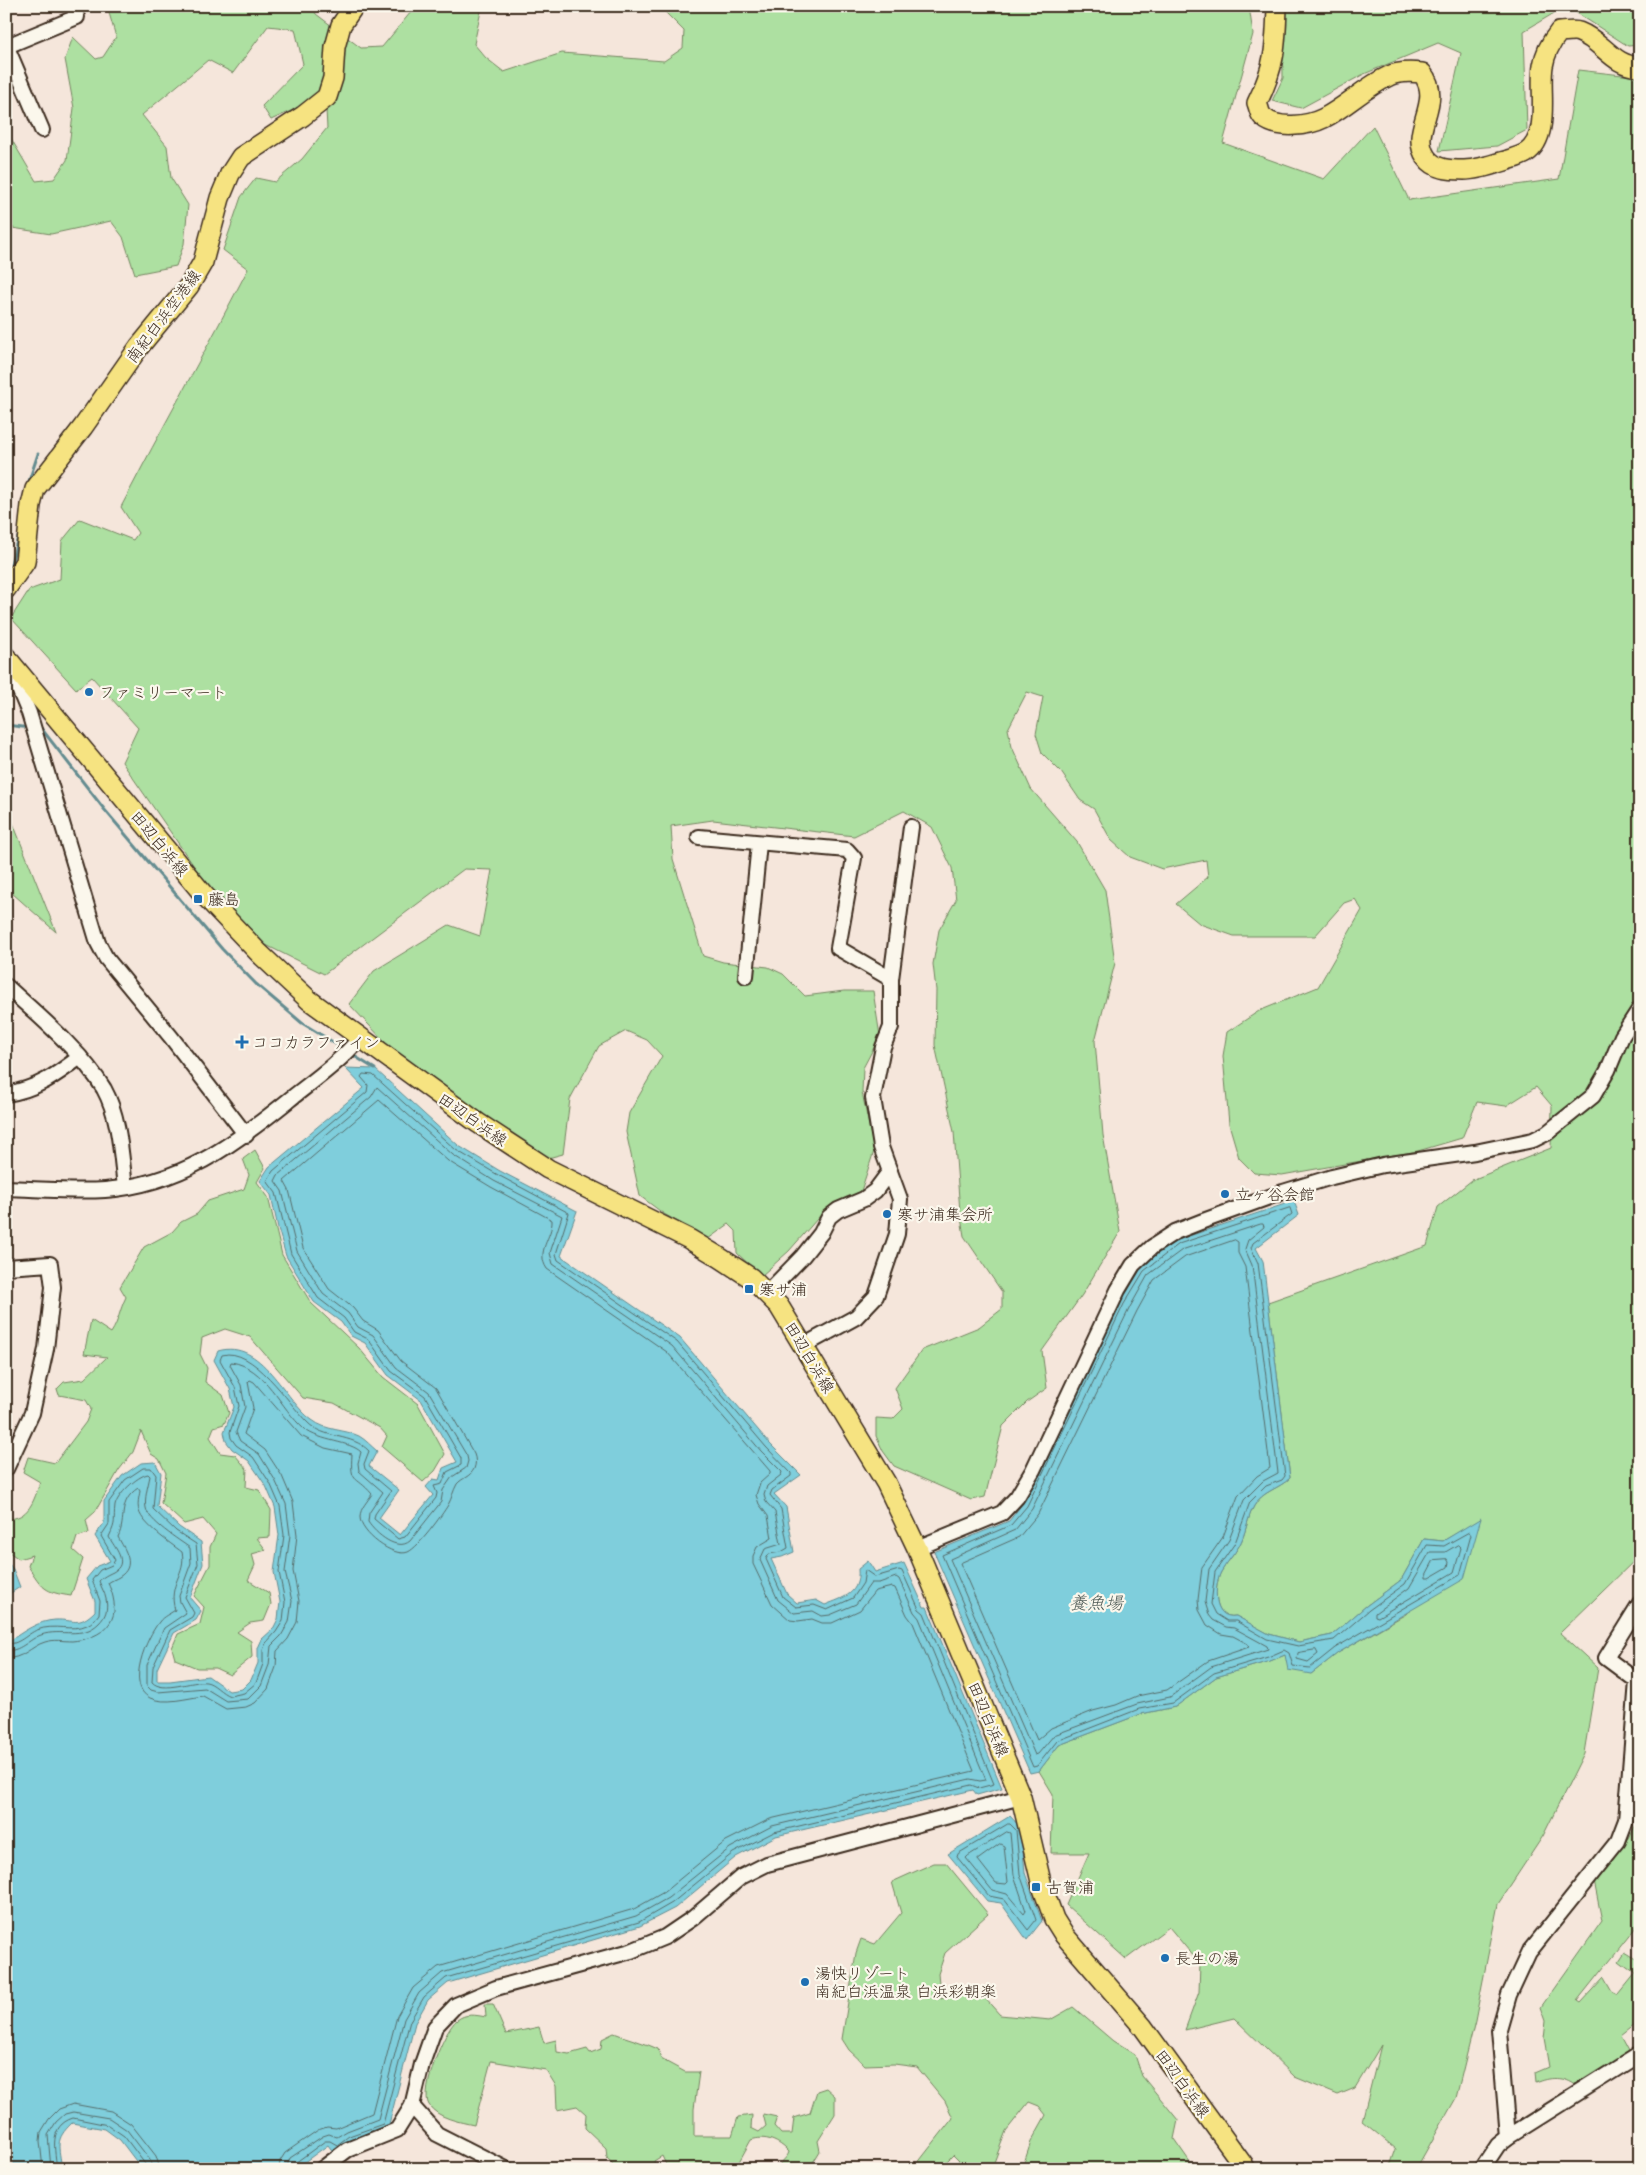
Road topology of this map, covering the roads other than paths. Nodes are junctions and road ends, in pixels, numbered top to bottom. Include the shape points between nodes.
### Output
1 (73, 6) edge
2 (354, 6) edge
3 (1277, 6) edge
4 (6, 45) edge
5 (1640, 67) edge
6 (42, 130) dead end
7 (6, 589) edge
8 (6, 657) edge
9 (911, 827) dead end
10 (699, 838) dead end
11 (760, 842) junction
12 (746, 976) dead end
13 (891, 979) junction
14 (6, 986) edge
15 (1640, 1008) edge
16 (356, 1043) junction
17 (80, 1058) junction
18 (6, 1094) edge
19 (246, 1135) junction
20 (890, 1171) junction
21 (125, 1186) junction
22 (6, 1188) edge
23 (6, 1267) edge
24 (767, 1293) junction
25 (803, 1346) junction
26 (6, 1469) edge
27 (917, 1548) junction
28 (1640, 1603) edge
29 (1638, 1677) edge
30 (1021, 1797) junction
31 (1640, 2054) edge
32 (412, 2106) junction
33 (1508, 2137) junction
34 (1245, 2165) edge
35 (322, 2169) edge
36 (506, 2169) edge
37 (1482, 2169) edge

1 - 4 street via 77,17
2 - 7 main road, 南紀白浜空港線 via 341,25 335,47 332,85 327,97 241,157 220,198 203,262 189,286 139,347 35,489 25,562
3 - 5 main road via 1276,44 1269,80 1257,103 1261,116 1274,124 1309,123 1324,118 1391,75 1422,74 1429,82 1431,97 1422,131 1425,156 1434,165 1448,170 1468,170 1500,163 1527,152 1535,143 1541,132 1543,65 1550,42 1559,32 1578,32 1620,63
4 - 6 street
8 - 16 main road, 田辺白浜線 via 204,895 259,953
8 - 19 street via 29,714 98,943 106,958
9 - 13 street
10 - 11 street
11 - 12 street
11 - 13 street via 847,850 854,858 838,948
13 - 20 street via 891,1027 883,1047 873,1098 881,1147
14 - 17 street
15 - 27 street via 1622,1036 1593,1096 1547,1133 1533,1140 1383,1165 1332,1177 1175,1232 1152,1247 1133,1265 1118,1290 1033,1470 1017,1497 1002,1513
16 - 19 street
16 - 24 main road, 田辺白浜線 via 548,1169 689,1239 751,1278
17 - 18 street via 53,1078 25,1091
17 - 21 street via 104,1090 118,1129
19 - 21 street via 193,1167 162,1179
20 - 24 street via 875,1191 829,1217 802,1257
20 - 25 street via 900,1199 897,1234 876,1296 856,1317
21 - 22 street via 104,1190
23 - 26 street via 50,1264 53,1287 46,1349 32,1413
24 - 25 main road, 田辺白浜線
25 - 27 main road, 田辺白浜線 via 886,1483
27 - 30 main road, 田辺白浜線
28 - 29 street via 1606,1658
29 - 33 street via 1624,1827 1618,1840 1528,1952 1509,1995 1499,2030
30 - 32 street via 767,1864 741,1877 666,1937 631,1951 496,1988 456,2005 435,2027
30 - 34 main road, 田辺白浜線 via 1042,1886 1054,1919 1143,2027
31 - 33 street
32 - 35 street via 397,2130 347,2150
32 - 36 street via 437,2134
33 - 37 street via 1498,2145

